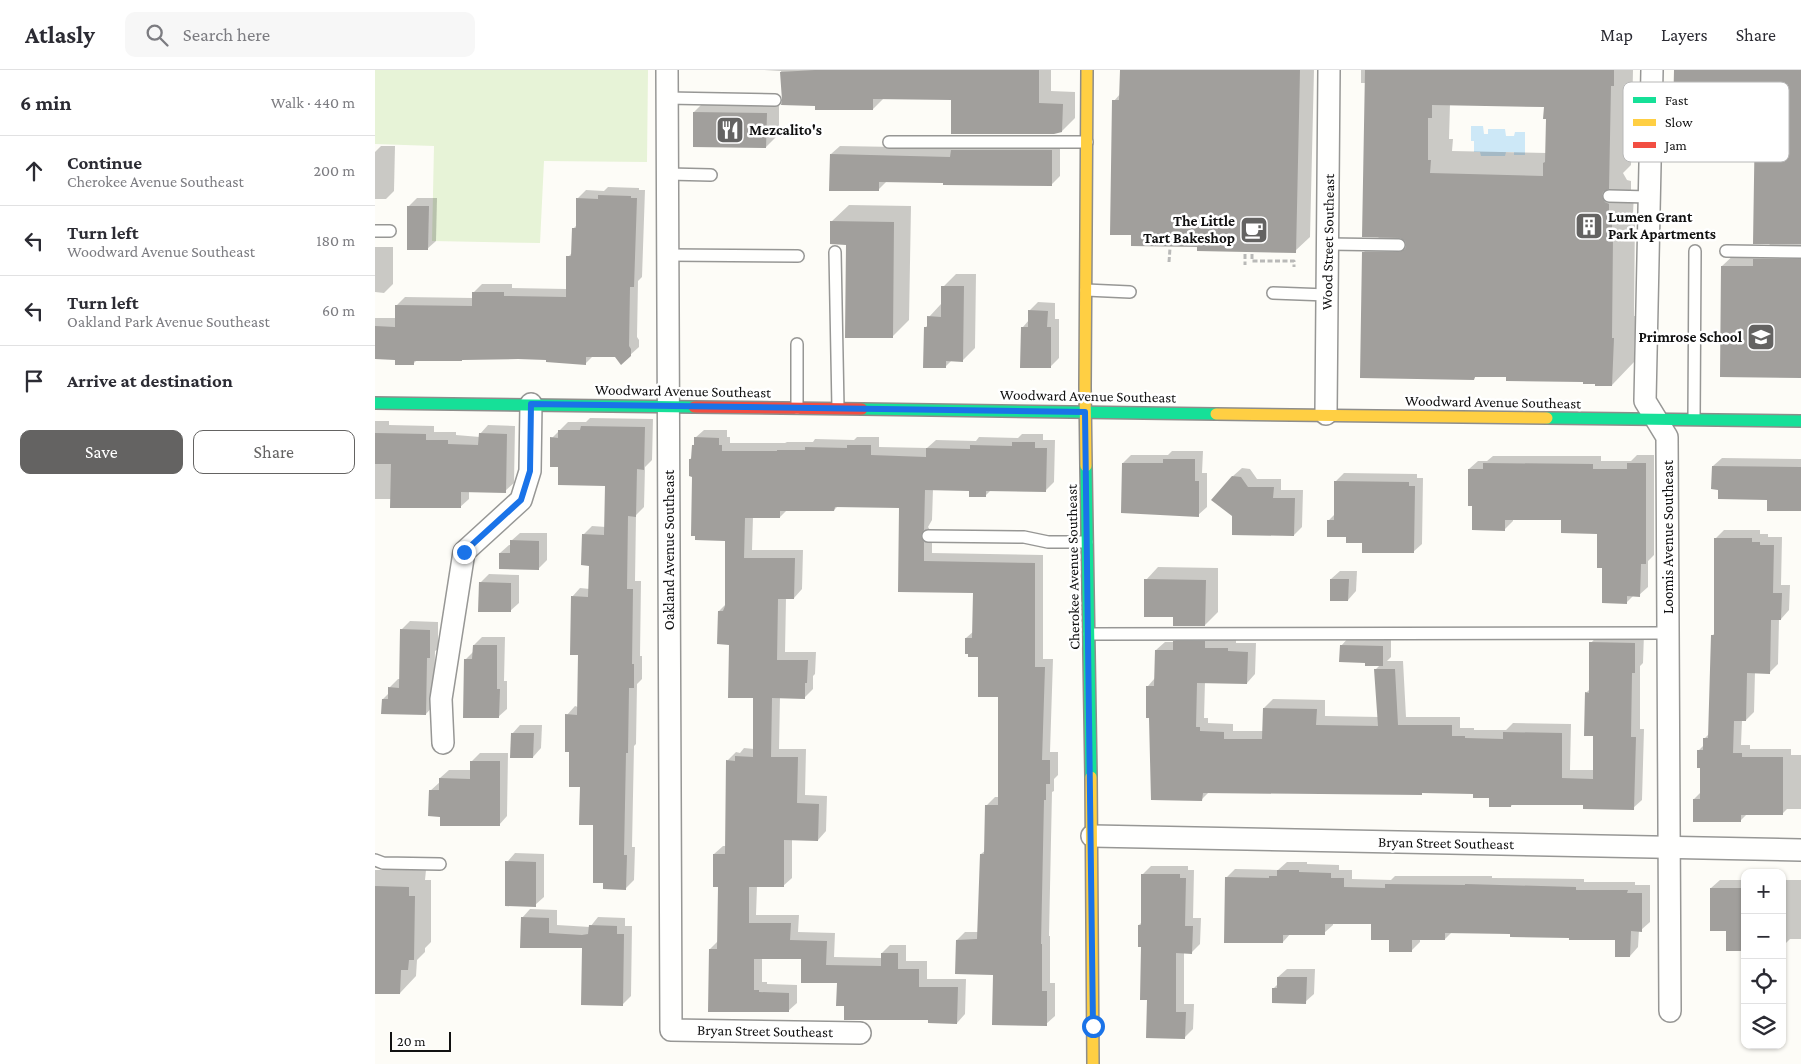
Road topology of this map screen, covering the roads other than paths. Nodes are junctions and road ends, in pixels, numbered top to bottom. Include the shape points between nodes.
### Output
1 (667, 70) edge
2 (1087, 70) edge
3 (1329, 70) edge
4 (667, 98) junction
5 (775, 100) dead end
6 (889, 142) dead end
7 (1087, 142) junction
8 (1650, 162) edge
9 (668, 174) junction
10 (711, 175) dead end
11 (1609, 196) dead end
12 (1649, 197) junction
13 (375, 231) edge
14 (390, 231) dead end
15 (1328, 244) junction
16 (1399, 245) dead end
17 (1695, 251) dead end
18 (1726, 251) dead end
19 (835, 252) dead end
20 (1801, 252) edge
21 (668, 255) junction
22 (798, 256) dead end
23 (1086, 290) junction
24 (1130, 292) dead end
25 (1273, 293) dead end
26 (1327, 295) junction
27 (797, 344) dead end
28 (375, 403) edge
29 (531, 404) junction
30 (669, 406) junction
31 (797, 408) junction
32 (838, 408) junction
33 (1085, 412) junction
34 (1326, 414) junction
35 (1656, 419) junction
36 (1694, 419) junction
37 (1801, 421) edge
38 (928, 536) dead end
39 (1087, 542) junction
40 (1669, 633) junction
41 (1089, 634) junction
42 (443, 743) dead end
43 (1091, 836) junction
44 (1670, 848) junction
45 (1801, 850) edge
46 (375, 860) edge
47 (440, 864) dead end
48 (1670, 1011) dead end
49 (671, 1030) joint
50 (860, 1033) dead end
51 (1093, 1064) edge

1 - 4 street, Oakland Avenue Southeast
2 - 7 street, Cherokee Avenue Southeast
3 - 15 street, Wood Street Southeast
4 - 5 lane
4 - 9 street, Oakland Avenue Southeast
6 - 7 lane
7 - 23 street, Cherokee Avenue Southeast
8 - 12 street, Loomis Avenue Southeast
9 - 10 lane
9 - 21 street, Oakland Avenue Southeast
11 - 12 lane
12 - 35 street, Loomis Avenue Southeast via 1645,401
13 - 14 lane
15 - 16 lane
15 - 26 street, Wood Street Southeast
17 - 36 lane
18 - 20 lane
19 - 32 lane
21 - 22 lane
21 - 30 street, Oakland Avenue Southeast
23 - 24 lane
23 - 33 street, Cherokee Avenue Southeast
25 - 26 lane
26 - 34 street, Wood Street Southeast
27 - 31 lane
28 - 29 street, Woodward Avenue Southeast
29 - 30 street, Woodward Avenue Southeast
29 - 42 street via 530,471 521,500 464,552 441,699
30 - 31 street, Woodward Avenue Southeast
30 - 49 street, Oakland Avenue Southeast
31 - 32 street, Woodward Avenue Southeast
32 - 33 street, Woodward Avenue Southeast
33 - 34 street, Woodward Avenue Southeast
33 - 39 street, Cherokee Avenue Southeast
34 - 35 street, Woodward Avenue Southeast
35 - 36 street, Woodward Avenue Southeast
35 - 40 street, Loomis Avenue Southeast via 1667,437
36 - 37 street, Woodward Avenue Southeast
38 - 39 lane
39 - 41 street, Cherokee Avenue Southeast
40 - 41 lane
40 - 44 street, Loomis Avenue Southeast
41 - 43 street, Cherokee Avenue Southeast
43 - 44 street, Bryan Street Southeast
43 - 51 street, Cherokee Avenue Southeast
44 - 45 street, Bryan Street Southeast
44 - 48 street, Loomis Avenue Southeast
46 - 47 lane via 383,863
49 - 50 street, Bryan Street Southeast

